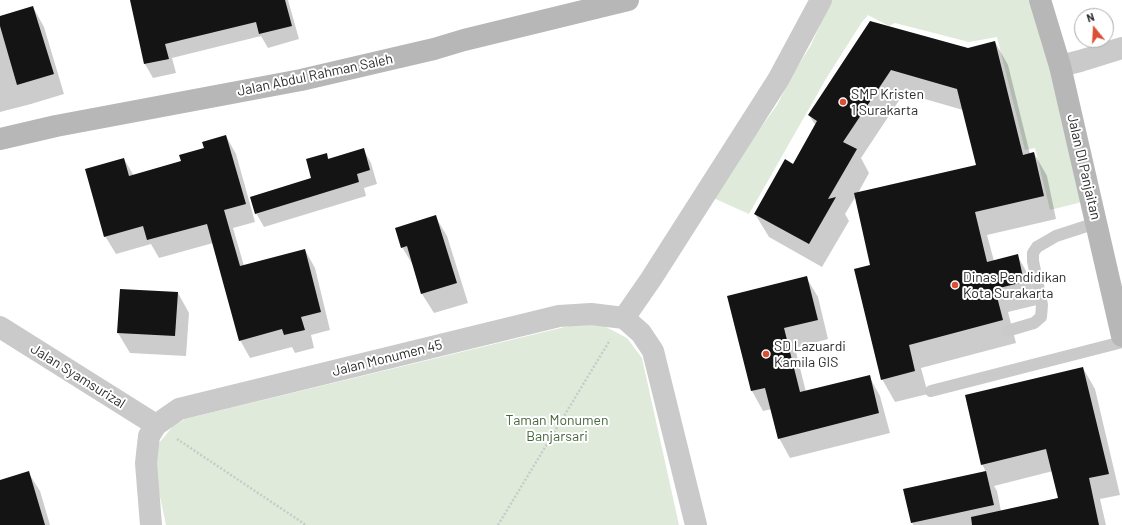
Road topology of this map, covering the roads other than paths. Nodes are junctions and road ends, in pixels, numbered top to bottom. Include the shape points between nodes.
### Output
1 (628, 0) edge
2 (821, 0) edge
3 (1040, 0) edge
4 (1122, 48) edge
5 (1060, 66) junction
6 (0, 139) edge
7 (1096, 223) junction
8 (624, 318) junction
9 (0, 328) edge
10 (1007, 331) dead end
11 (1122, 336) edge
12 (1122, 342) edge
13 (932, 391) dead end
14 (156, 425) junction
15 (151, 525) edge
16 (696, 525) edge

1 - 6 main road, Jalan Abdul Rahman Saleh via 301,80
2 - 8 street via 778,80
3 - 5 main road, Jalan DI Panjaitan
4 - 5 street
5 - 7 main road, Jalan DI Panjaitan
7 - 10 lane via 1056,236 1037,247 1033,253 1033,261 1042,305 1041,317 1034,323
7 - 11 main road, Jalan DI Panjaitan
8 - 14 street, Jalan Monumen 45 via 591,314 559,316 178,409
8 - 16 street via 641,333 653,351
9 - 14 street, Jalan Syamsurizal
12 - 13 lane
14 - 15 street via 149,436 146,463

